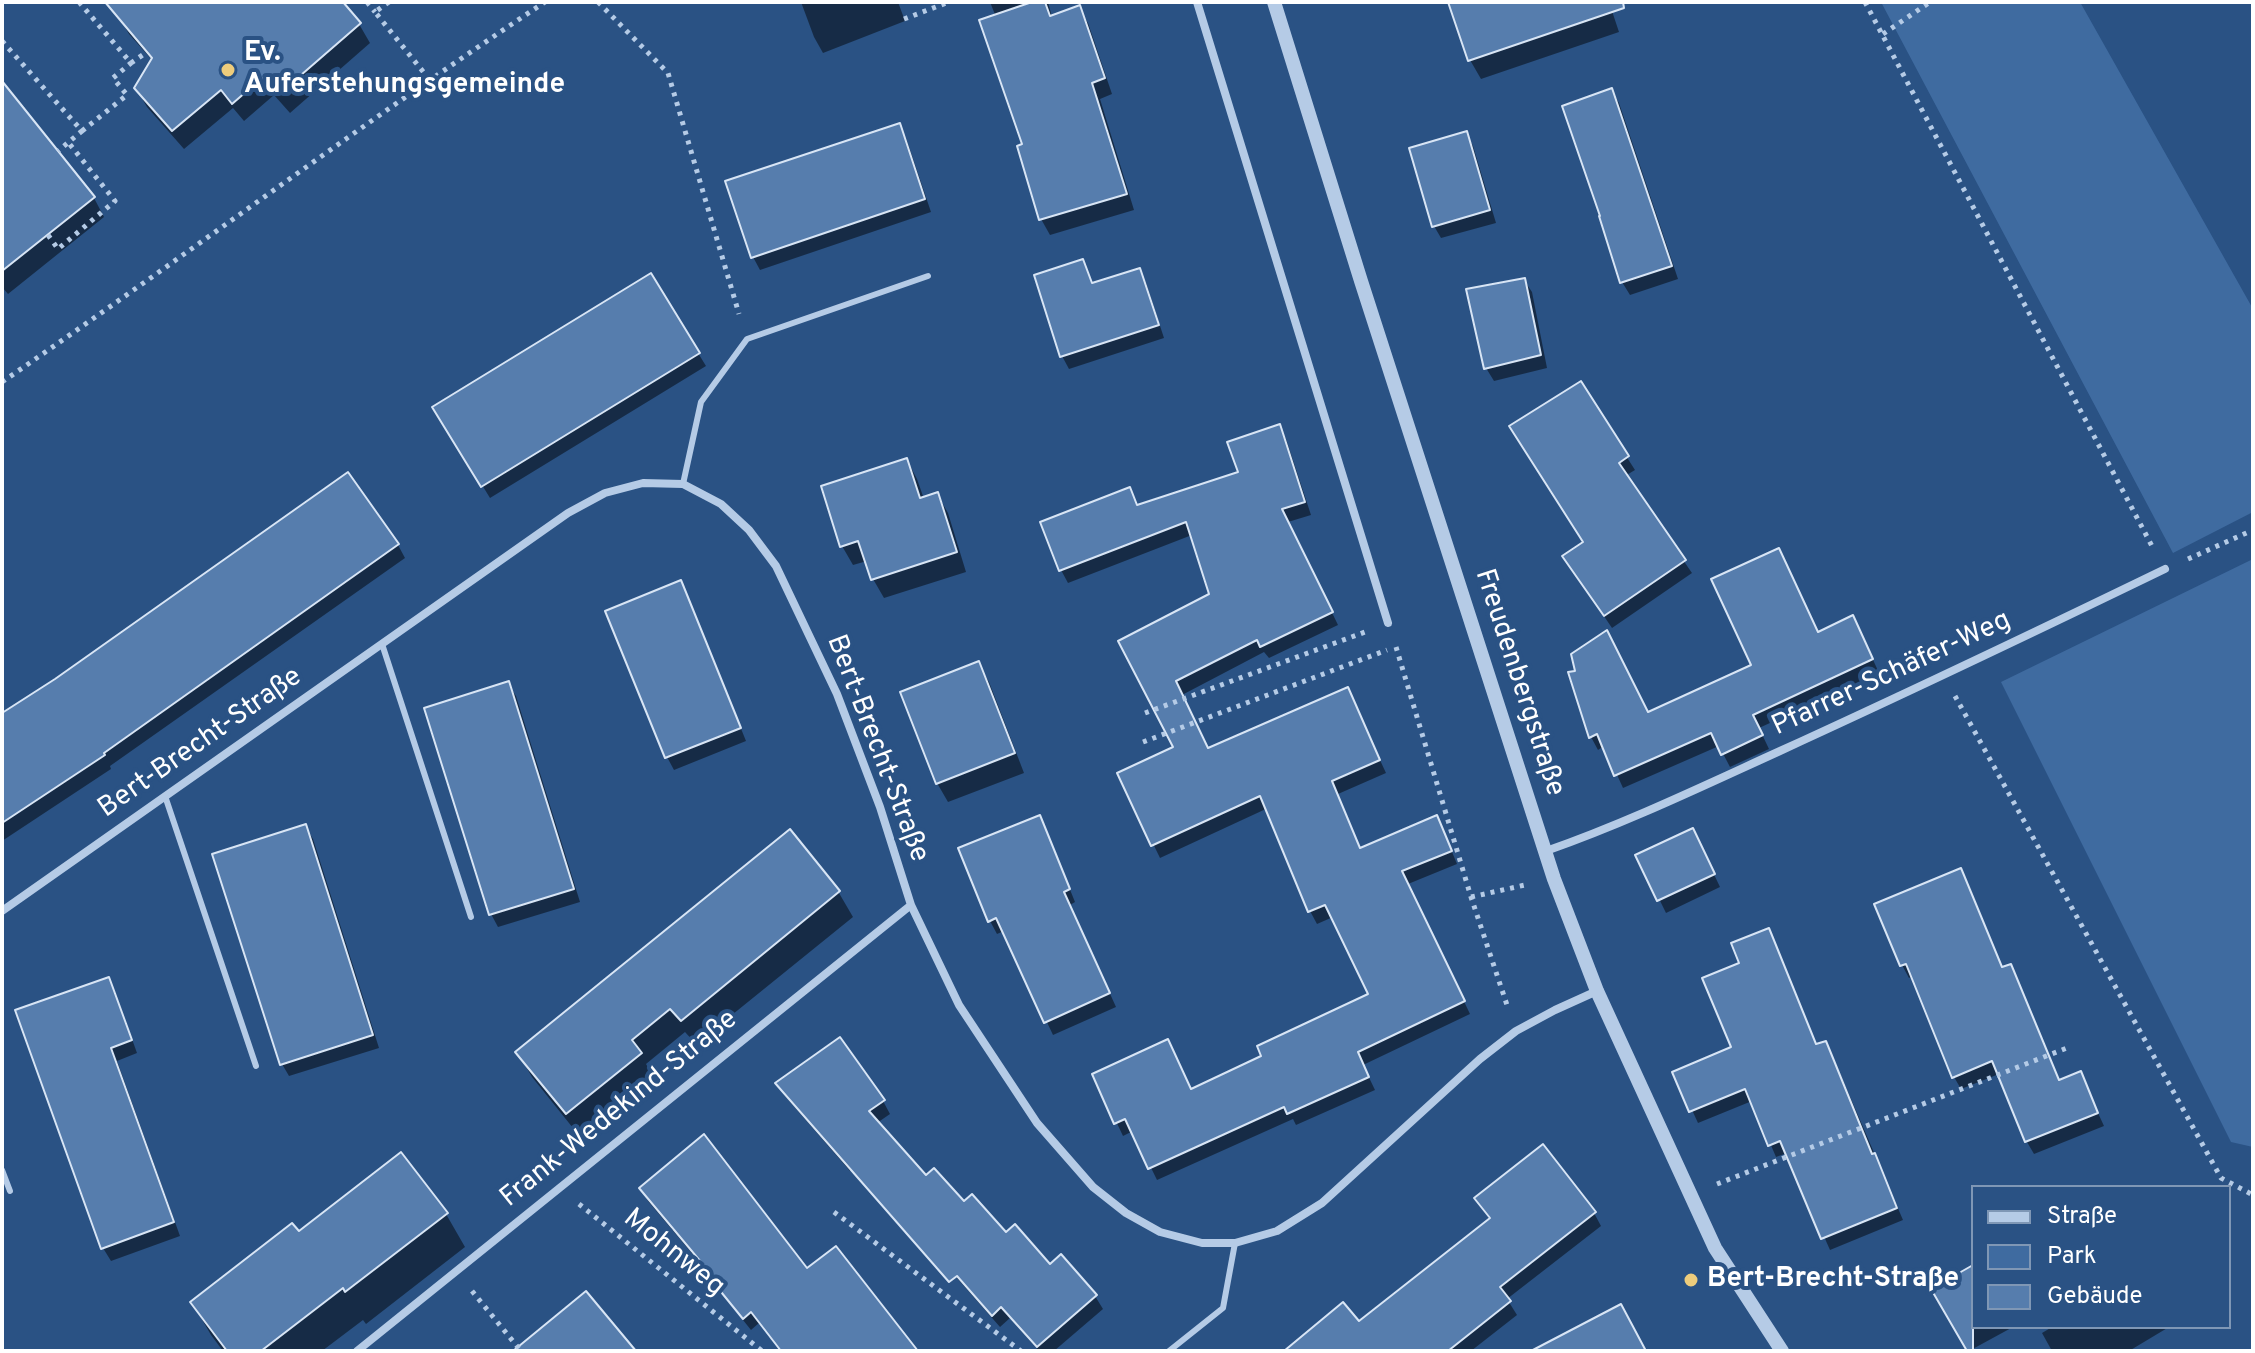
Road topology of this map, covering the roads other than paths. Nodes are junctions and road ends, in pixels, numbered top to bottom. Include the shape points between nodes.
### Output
1 (1197, 2) edge
2 (1274, 2) edge
3 (928, 276) dead end
4 (683, 484) junction
5 (2165, 569) road end
6 (1388, 623) road end
7 (382, 644) junction
8 (165, 796) junction
9 (1546, 851) junction
10 (911, 905) junction
11 (2, 911) edge
12 (471, 917) dead end
13 (1597, 991) junction
14 (256, 1066) dead end
15 (2, 1170) edge
16 (10, 1191) dead end
17 (1235, 1243) junction
18 (357, 1351) edge
19 (1169, 1351) edge
20 (1782, 1351) edge

1 - 6 street
2 - 9 street, Freudenbergstraße
3 - 4 lane via 747,339 701,402
4 - 7 street, Bert-Brecht-Straße via 643,483 605,493 568,513
4 - 10 street, Bert-Brecht-Straße via 721,504 776,566 837,694
5 - 9 street, Pfarrer-Schäfer-Weg via 1945,676 1618,824
7 - 8 street, Bert-Brecht-Straße
7 - 12 lane
8 - 11 street, Bert-Brecht-Straße
8 - 14 lane
9 - 13 street, Freudenbergstraße
10 - 17 street, Bert-Brecht-Straße via 959,1005 1037,1123 1093,1187 1160,1232 1202,1243
10 - 18 street, Frank-Wedekind-Straße
13 - 17 street, Bert-Brecht-Straße via 1516,1031 1322,1203 1277,1231
13 - 20 street, Freudenbergstraße via 1715,1248
15 - 16 lane
17 - 19 lane via 1223,1308

